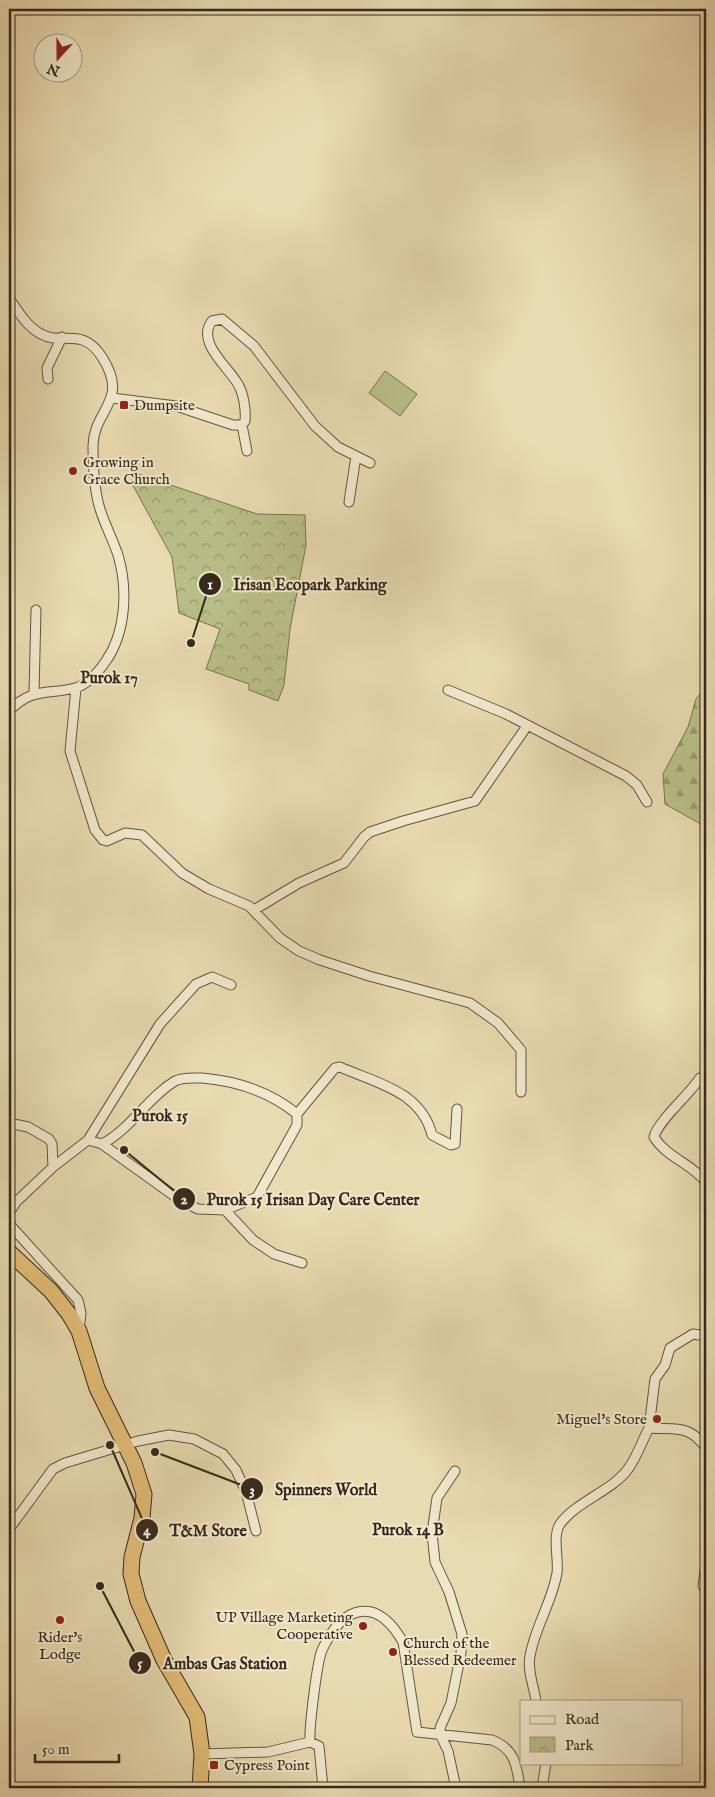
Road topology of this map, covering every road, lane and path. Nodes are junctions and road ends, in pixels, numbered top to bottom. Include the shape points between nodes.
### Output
1 (9, 298) edge
2 (62, 337) junction
3 (48, 379) dead end
4 (112, 398) junction
5 (242, 424) junction
6 (247, 451) dead end
7 (356, 456) junction
8 (370, 463) dead end
9 (349, 502) dead end
10 (36, 610) dead end
11 (76, 688) junction
12 (448, 690) dead end
13 (34, 693) junction
14 (9, 710) edge
15 (528, 726) junction
16 (646, 802) dead end
17 (254, 910) junction
18 (231, 985) dead end
19 (700, 1078) dead end
20 (521, 1092) dead end
21 (457, 1109) dead end
22 (297, 1114) junction
23 (9, 1123) edge
24 (88, 1140) junction
25 (102, 1144) junction
26 (53, 1167) junction
27 (706, 1182) edge
28 (225, 1210) junction
29 (9, 1213) edge
30 (9, 1252) edge
31 (302, 1262) dead end
32 (79, 1331) junction
33 (706, 1336) edge
34 (649, 1428) junction
35 (126, 1446) junction
36 (706, 1448) edge
37 (455, 1471) dead end
38 (9, 1529) edge
39 (256, 1531) dead end
40 (706, 1564) edge
41 (706, 1591) edge
42 (536, 1700) edge
43 (440, 1736) junction
44 (310, 1742) junction
45 (202, 1754) junction
46 (546, 1764) edge
47 (200, 1788) edge
48 (323, 1788) edge
49 (456, 1788) edge
50 (520, 1788) edge
51 (542, 1788) edge

1 - 2 street via 36,331 48,337
2 - 3 street via 47,368
2 - 4 street via 87,342 101,356 113,383
4 - 5 street via 176,406 233,425
4 - 11 street via 93,443 97,498 123,572 123,612 115,644 107,660 88,681
5 - 6 street
5 - 7 street via 245,408 239,385 216,354 208,335 210,324 216,319 222,319 254,346 315,426 338,447
7 - 8 street
7 - 9 street
10 - 13 street
11 - 13 street
11 - 17 street via 70,751 86,808 98,836 107,841 125,833 142,835 182,873
12 - 15 street
13 - 14 street
15 - 16 street via 626,776 637,785
15 - 17 street via 472,804 370,832 344,863 299,883
17 - 20 street via 280,938 299,951 369,976 457,999 484,1013 510,1035 521,1050
18 - 24 street via 212,977 196,984 160,1024
19 - 27 street via 657,1128 654,1137 665,1151 696,1171
21 - 22 street via 455,1144 451,1145 432,1135 429,1122 406,1095 340,1067 335,1068
22 - 25 street via 246,1085 192,1078 177,1080 137,1118
22 - 28 street via 297,1125 256,1197
23 - 26 street via 28,1127 48,1139 52,1144
24 - 25 street
24 - 26 street
25 - 28 street via 180,1200 198,1209
26 - 29 street via 16,1202
28 - 31 street via 253,1240 274,1254
29 - 32 street via 10,1225 78,1300 81,1313
30 - 32 highway via 51,1291
32 - 35 highway via 97,1388
33 - 34 street via 693,1334 670,1348 665,1366 655,1379
34 - 36 street via 689,1430
34 - 42 street via 628,1470 559,1525 554,1590 529,1657
35 - 38 street via 53,1469
35 - 39 street via 154,1437 182,1435 223,1454 236,1470 246,1492
35 - 45 highway via 144,1494 131,1574 138,1602 164,1660 197,1717
37 - 43 street via 438,1495 432,1533 435,1562 449,1592 462,1634 451,1703 440,1728
40 - 41 street via 703,1586
43 - 44 street via 417,1732 403,1642 398,1634 372,1613 355,1611 345,1616 321,1652
43 - 49 street via 448,1751
43 - 50 street via 492,1740 503,1744 512,1753
44 - 45 street via 268,1752
44 - 48 street via 319,1746
45 - 47 highway
46 - 51 street

